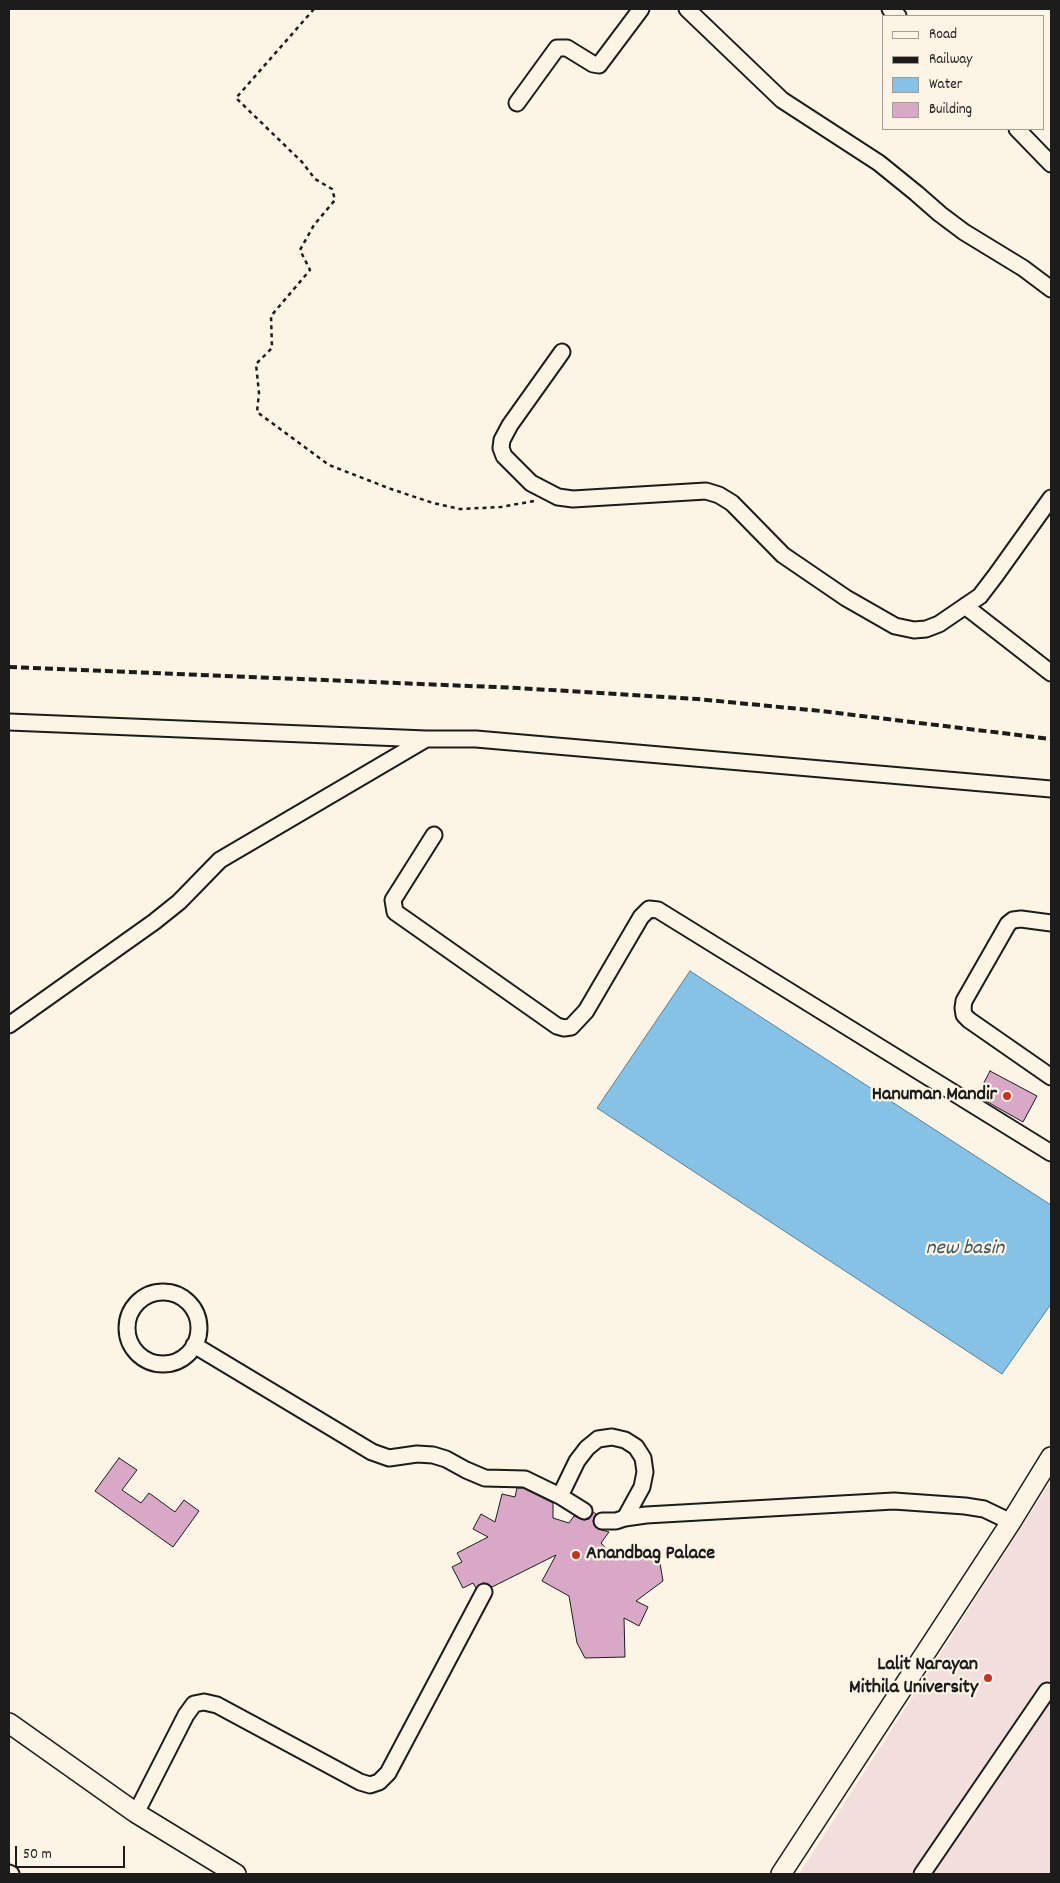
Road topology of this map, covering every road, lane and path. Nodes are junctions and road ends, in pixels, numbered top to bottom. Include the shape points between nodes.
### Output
1 (314, 9) edge
2 (641, 9) edge
3 (687, 9) edge
4 (517, 103) dead end
5 (1018, 130) edge
6 (1051, 164) edge
7 (1051, 289) edge
8 (562, 352) dead end
9 (558, 497) junction
10 (1051, 498) edge
11 (965, 606) junction
12 (1051, 673) edge
13 (9, 722) edge
14 (426, 739) junction
15 (1051, 789) edge
16 (434, 835) dead end
17 (1051, 923) edge
18 (9, 1025) edge
19 (1051, 1076) edge
20 (1049, 1147) edge
21 (194, 1345) junction
22 (1051, 1457) edge
23 (560, 1496) junction
24 (584, 1511) dead end
25 (625, 1518) junction
26 (602, 1521) dead end
27 (1011, 1522) junction
28 (484, 1592) dead end
29 (1048, 1691) dead end
30 (9, 1723) edge
31 (136, 1813) junction
32 (236, 1874) edge
33 (781, 1874) edge
34 (922, 1874) edge

1 - 9 path via 236,98 302,162 315,179 332,190 335,200 314,225 300,250 310,270 271,316 272,348 256,364 259,393 256,412 329,465 433,503 460,509 481,508
2 - 4 street via 601,63 595,65 567,48 558,48
3 - 7 street via 782,100 879,163 964,232
5 - 6 street
8 - 9 street via 510,425 501,448 504,456 531,483
9 - 11 street via 573,499 706,491 732,503 783,555 846,598 895,626 926,629
10 - 11 street via 988,587
11 - 12 street
13 - 14 street
14 - 15 street via 476,739
14 - 18 street via 220,860 179,902 154,922
16 - 20 street via 393,900 395,912 557,1026 571,1027 586,1011 641,917 649,909 658,910
17 - 19 street via 1021,919 1008,924 963,1008 969,1020
21 - 21 street via 187,1354 172,1363 154,1363 144,1359 135,1351 128,1336 128,1318 133,1307 147,1296 164,1292 186,1301 198,1322
21 - 23 street via 372,1452 389,1458 433,1454 485,1478 525,1479
22 - 27 main road
23 - 24 street
23 - 25 street via 587,1448 598,1439 612,1437 625,1440 636,1447 643,1458 645,1472 642,1486
25 - 26 street via 616,1522
25 - 27 street via 894,1501 984,1509
27 - 33 main road
28 - 31 street via 388,1772 379,1782 370,1785 360,1782 217,1705 204,1702 194,1704 186,1715
29 - 34 street
30 - 31 main road
31 - 32 main road

